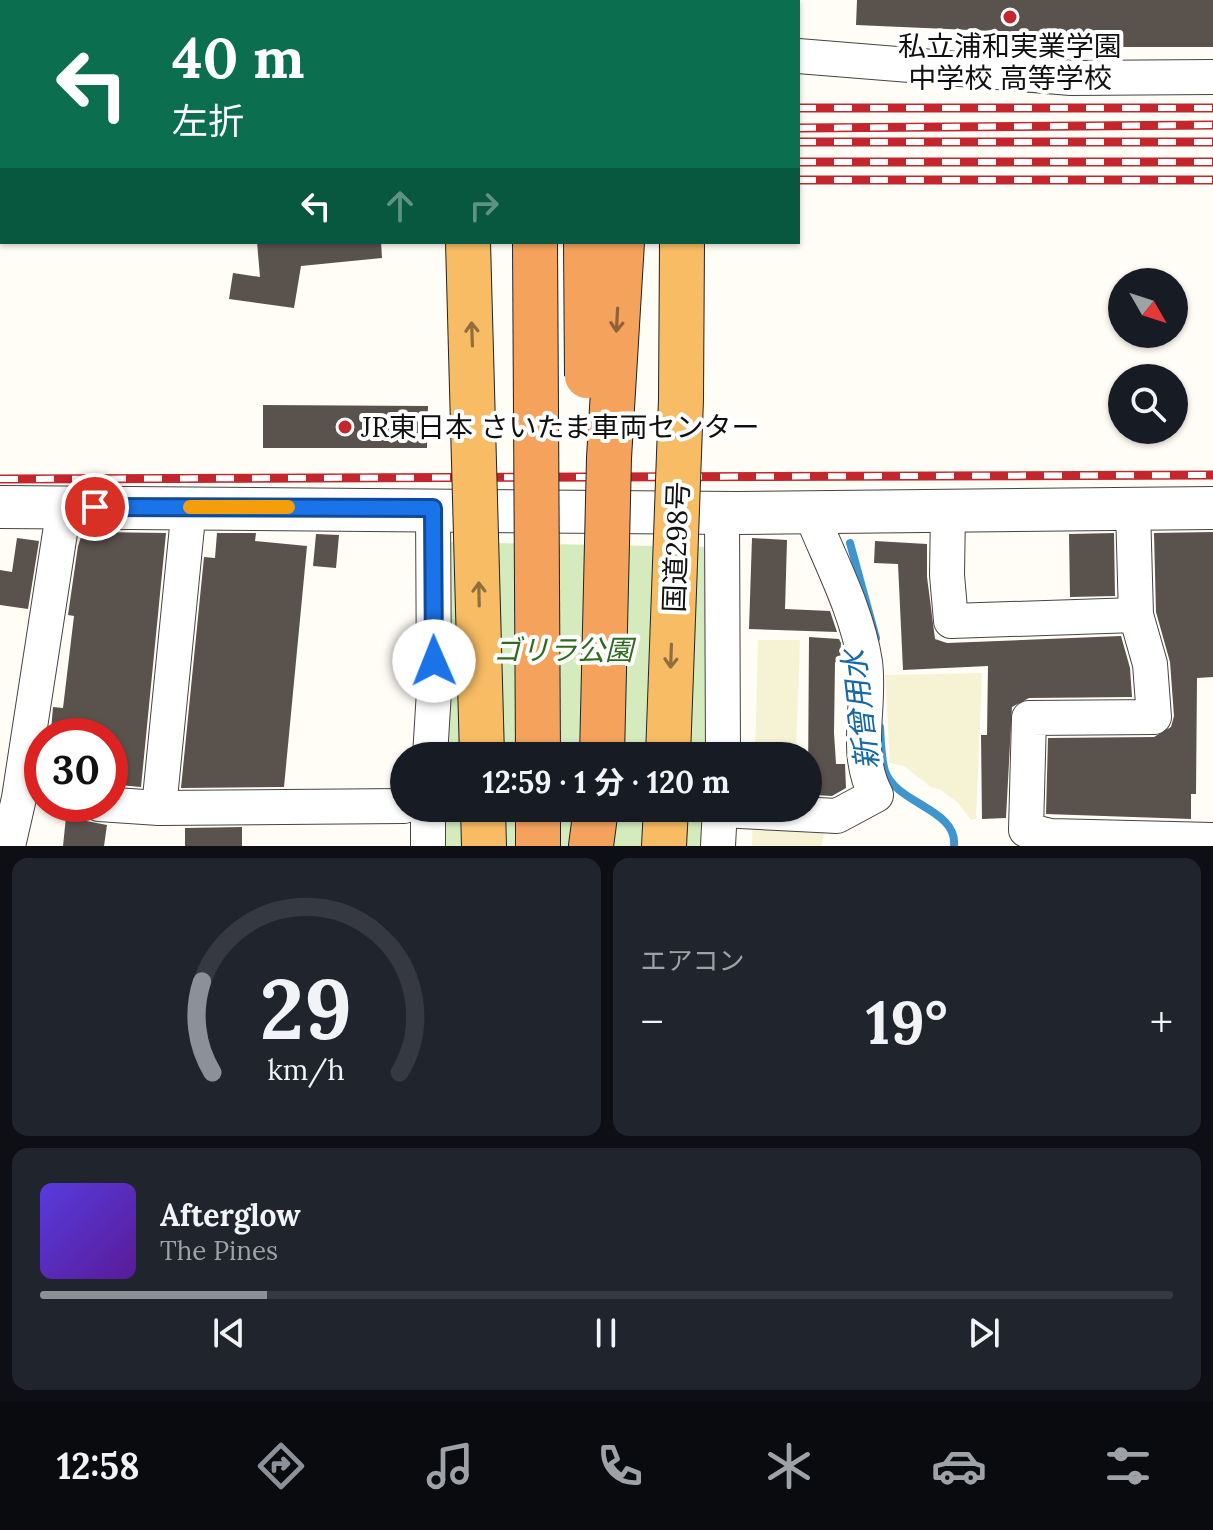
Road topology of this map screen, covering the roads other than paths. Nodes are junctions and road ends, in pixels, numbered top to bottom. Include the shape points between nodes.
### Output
1 (800, 56) edge
2 (1213, 77) edge
3 (468, 244) edge
4 (535, 244) edge
5 (586, 244) edge
6 (622, 244) edge
7 (682, 244) edge
8 (0, 507) edge
9 (64, 507) junction
10 (189, 507) junction
11 (433, 508) junction
12 (1213, 508) edge
13 (1133, 509) junction
14 (948, 510) junction
15 (810, 511) junction
16 (722, 513) junction
17 (1136, 615) junction
18 (431, 742) edge
19 (482, 742) edge
20 (538, 742) edge
21 (587, 742) edge
22 (602, 742) edge
23 (669, 742) edge
24 (723, 742) edge
25 (20, 798) edge
26 (128, 806) edge
27 (390, 806) edge
28 (159, 808) junction
29 (428, 822) edge
30 (483, 822) edge
31 (538, 822) edge
32 (587, 822) edge
33 (593, 822) edge
34 (665, 822) edge
35 (719, 822) edge
36 (787, 822) edge
37 (834, 831) edge
38 (1213, 840) edge
39 (8, 846) edge
40 (428, 846) edge
41 (484, 846) edge
42 (538, 846) edge
43 (588, 846) edge
44 (664, 846) edge
45 (718, 846) edge

1 - 2 street via 1071,78
19 -> 3 highway, bridge
4 - 20 highway, bridge
5 - 21 highway, bridge
6 -> 22 highway, bridge via 609,458
7 -> 23 highway, 国道298号, bridge
8 - 9 street
9 - 10 street
9 - 25 street
10 - 11 street
10 - 28 street
11 - 16 street
11 - 18 street
12 - 13 street
13 - 14 street
13 - 17 street
14 - 15 street
14 - 17 street via 951,621
15 - 16 street
15 - 37 street via 865,663 862,731 866,776 876,795
16 - 24 street
17 - 38 street via 1150,664 1154,717 1029,718 1026,830 1050,836
25 - 39 street
26 - 28 street
27 - 28 street
29 - 40 street
30 - 41 highway
31 - 42 highway
32 - 43 highway
33 - 43 highway
34 - 44 highway
35 - 45 street
36 - 37 street

